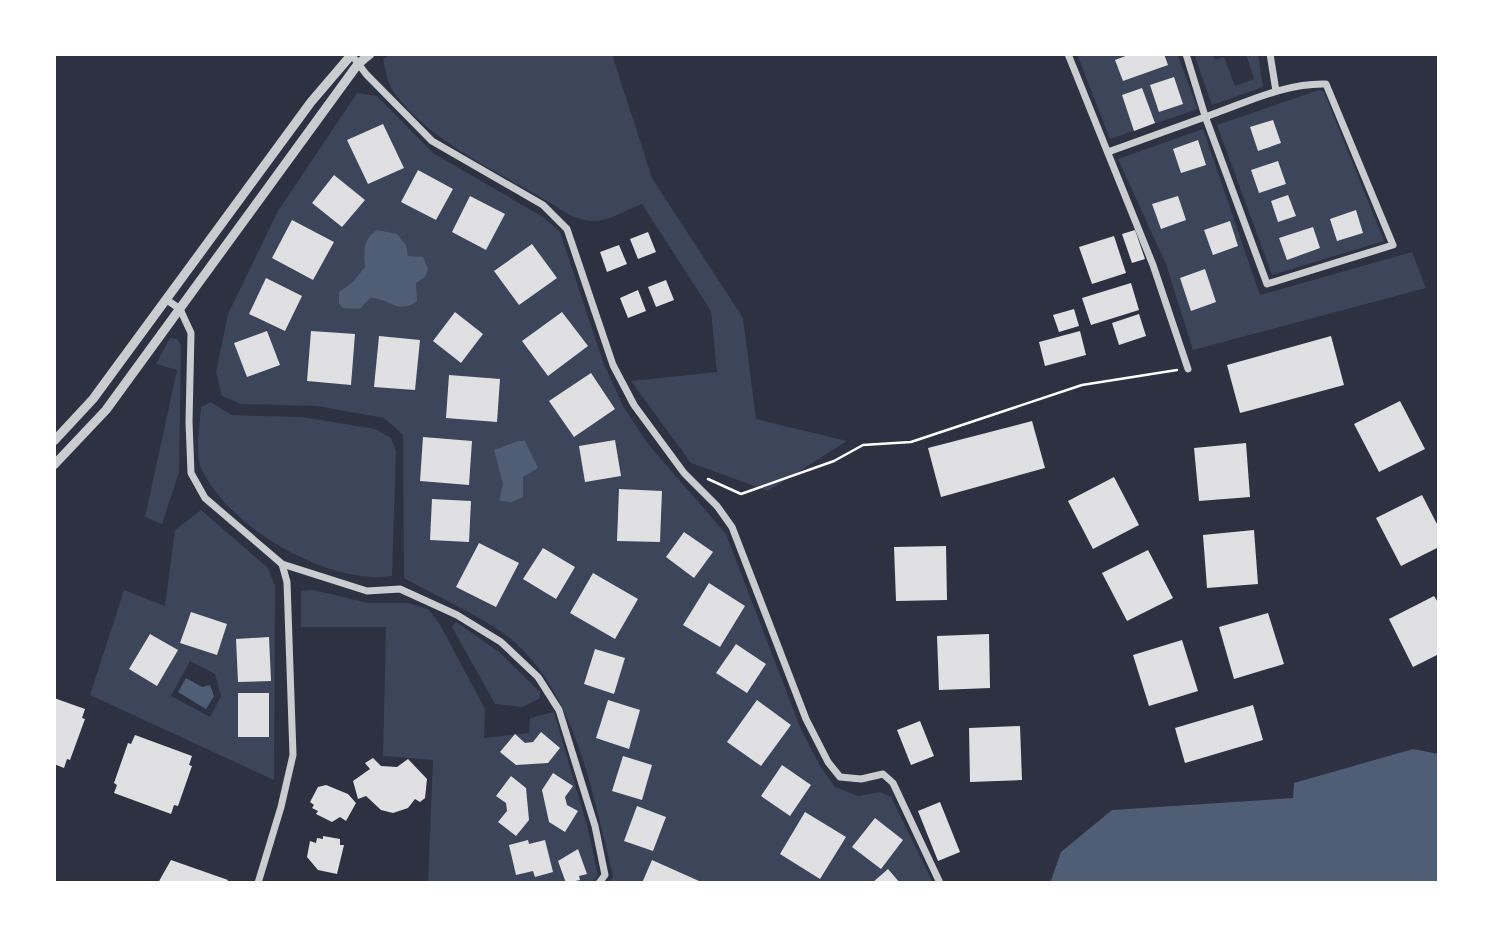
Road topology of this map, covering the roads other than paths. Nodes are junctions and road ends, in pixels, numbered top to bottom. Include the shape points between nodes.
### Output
1 (351, 54) edge
2 (370, 54) edge
3 (1068, 54) edge
4 (1186, 54) edge
5 (1270, 54) edge
6 (358, 64) junction
7 (1276, 90) junction
8 (1205, 117) junction
9 (1108, 152) junction
10 (167, 300) junction
11 (180, 309) junction
12 (1188, 369) road end
13 (54, 441) edge
14 (54, 465) edge
15 (282, 564) junction
16 (258, 883) edge
17 (599, 883) edge
18 (940, 883) edge

1 - 6 street
1 - 10 street
2 - 6 street
3 - 9 street
4 - 8 street
5 - 7 street
6 - 11 street
6 - 18 street via 432,141 543,205 567,229 613,365 634,405 684,473 732,527 806,719 828,762 840,777 883,774 893,783
7 - 8 street
7 - 8 street via 1304,83 1325,84 1393,245 1267,284
8 - 9 street
9 - 12 street
10 - 11 street
10 - 13 street via 93,399
11 - 14 street via 106,410
11 - 15 street via 191,333 191,473 205,498
15 - 16 street via 287,582 293,755
15 - 17 street via 367,591 400,589 501,642 538,677 559,710 591,813 605,875

